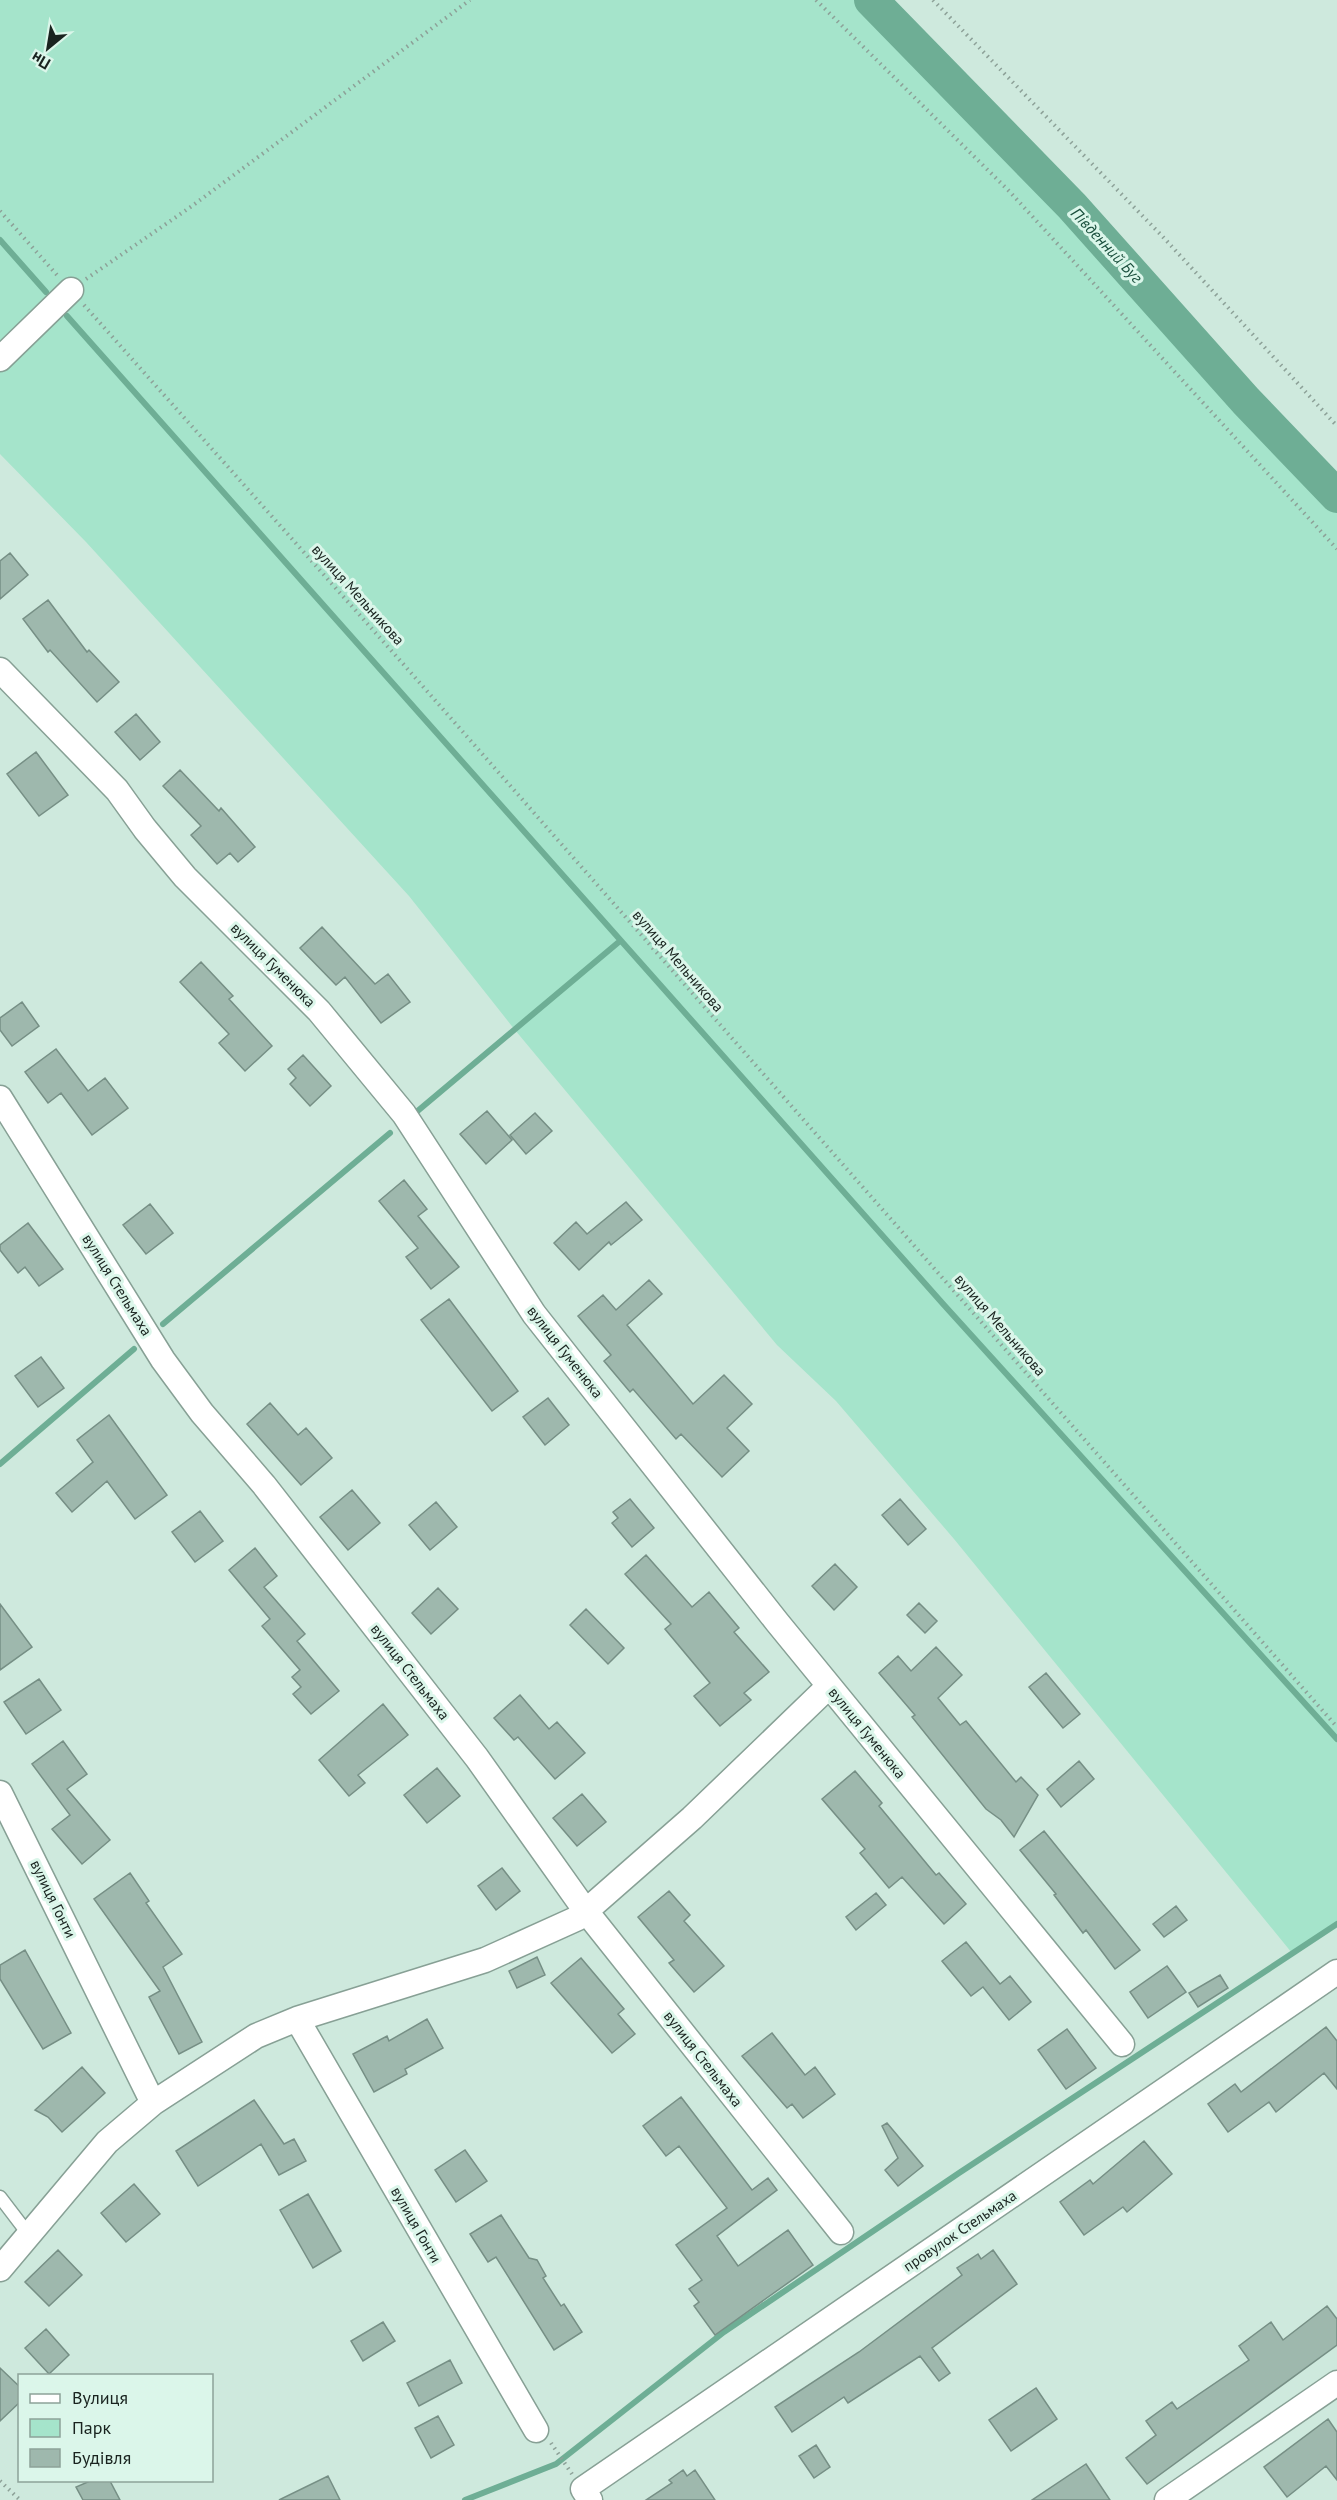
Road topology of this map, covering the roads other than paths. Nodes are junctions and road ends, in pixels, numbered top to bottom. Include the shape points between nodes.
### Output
1 (71, 290) road end
2 (0, 359) edge
3 (0, 670) edge
4 (0, 1098) edge
5 (829, 1686) junction
6 (0, 1793) edge
7 (585, 1910) junction
8 (1337, 1972) edge
9 (297, 2019) junction
10 (1122, 2044) dead end
11 (153, 2103) junction
12 (0, 2198) edge
13 (841, 2232) dead end
14 (29, 2235) junction
15 (0, 2269) edge
16 (1337, 2383) edge
17 (536, 2430) dead end
18 (581, 2486) edge
19 (1167, 2500) edge

1 - 2 street
3 - 5 street, вулиця Гуменюка via 117,790 185,877 319,1011 404,1114 534,1314
4 - 7 street, вулиця Стельмаха via 163,1360 477,1758
5 - 7 street via 692,1818
5 - 10 street, вулиця Гуменюка
6 - 11 street, вулиця Гонти
7 - 9 street via 578,1918 485,1960
7 - 13 street, вулиця Стельмаха
8 - 18 street, провулок Стельмаха
9 - 11 street via 256,2036
9 - 17 street, вулиця Гонти
11 - 14 street via 107,2142
12 - 14 lane
14 - 15 street
16 - 19 street

